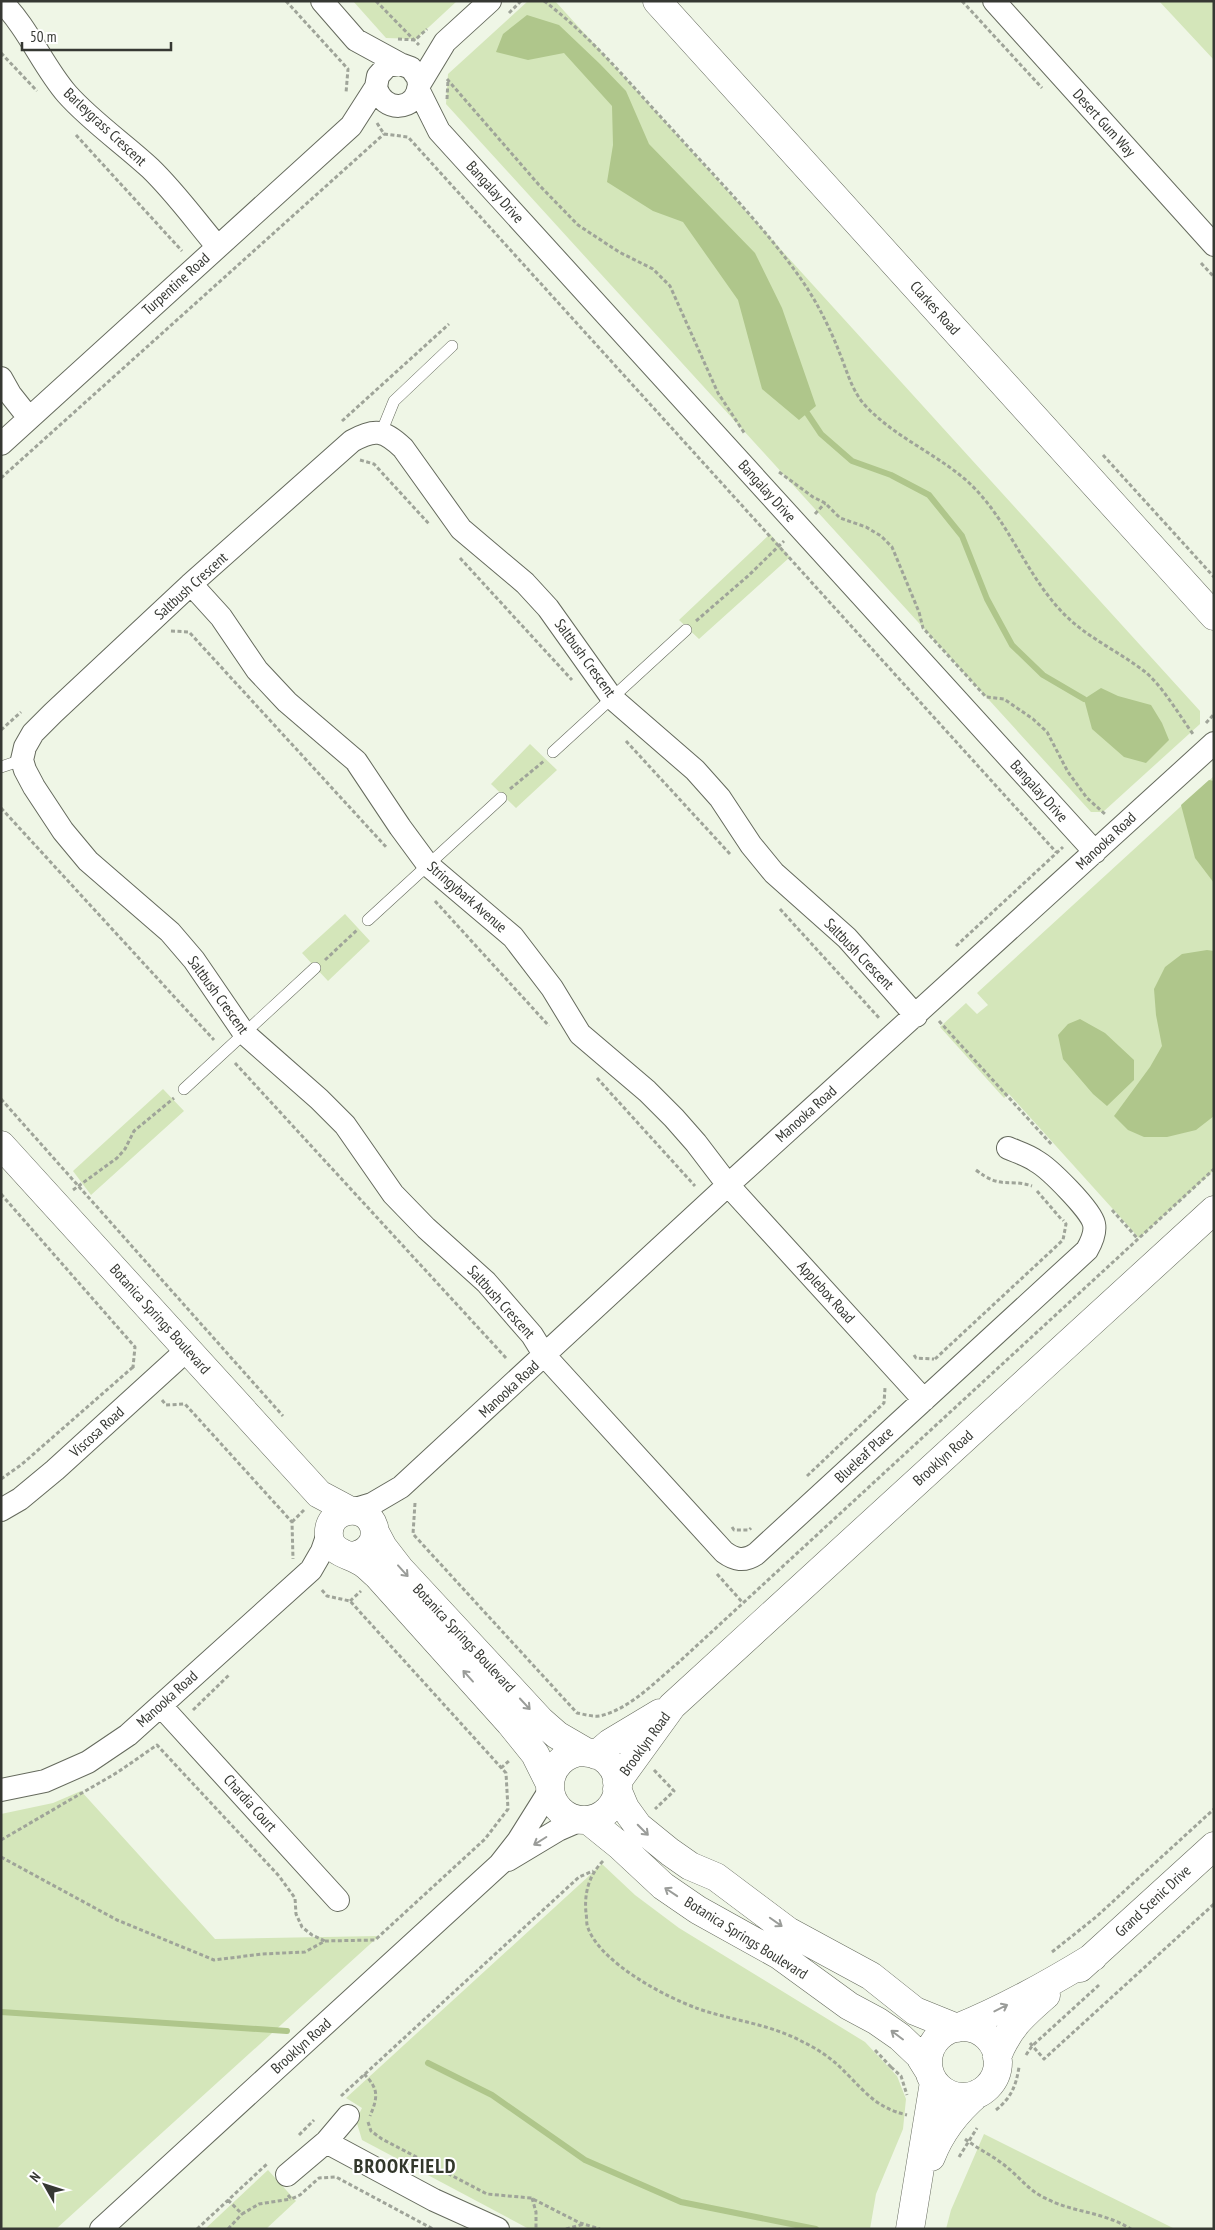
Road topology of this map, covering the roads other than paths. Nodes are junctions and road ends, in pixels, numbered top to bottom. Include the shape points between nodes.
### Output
1 (1, 1) edge
2 (322, 1) edge
3 (490, 1) edge
4 (657, 1) edge
5 (994, 1) edge
6 (356, 40) junction
7 (445, 42) junction
8 (402, 64) junction
9 (419, 87) junction
10 (372, 97) junction
11 (398, 106) junction
12 (439, 131) junction
13 (1214, 245) edge
14 (217, 246) junction
15 (452, 346) dead end
16 (1, 378) edge
17 (29, 418) junction
18 (381, 433) junction
19 (1, 444) edge
20 (192, 584) junction
21 (1214, 616) edge
22 (686, 630) road end
23 (612, 698) junction
24 (1204, 739) edge
25 (553, 752) road end
26 (12, 764) edge
27 (501, 798) road end
28 (1095, 852) junction
29 (428, 865) junction
30 (368, 920) road end
31 (315, 968) road end
32 (916, 1016) junction
33 (244, 1033) junction
34 (184, 1089) road end
35 (1, 1145) edge
36 (1008, 1148) dead end
37 (722, 1177) junction
38 (1214, 1210) edge
39 (188, 1349) junction
40 (545, 1356) junction
41 (924, 1400) junction
42 (401, 1487) junction
43 (1, 1510) edge
44 (340, 1520) junction
45 (375, 1530) junction
46 (350, 1556) junction
47 (309, 1572) junction
48 (161, 1706) junction
49 (672, 1706) junction
50 (592, 1754) junction
51 (617, 1785) junction
52 (550, 1787) junction
53 (1, 1790) edge
54 (584, 1820) junction
55 (1214, 1846) edge
56 (500, 1864) junction
57 (338, 1900) dead end
58 (1093, 1957) junction
59 (957, 2028) junction
60 (1013, 2060) junction
61 (932, 2077) junction
62 (983, 2105) junction
63 (342, 2108) road end
64 (937, 2123) junction
65 (326, 2142) junction
66 (278, 2176) road end
67 (912, 2218) edge
68 (101, 2229) edge
69 (498, 2229) edge

1 - 14 street, Barleygrass Crescent via 32,39 52,75 68,95 172,190
2 - 6 street
3 - 7 street
4 - 21 street, Clarkes Road
5 - 13 street, Desert Gum Way
6 - 8 street
6 - 10 street
7 - 8 street
7 - 9 street
8 - 9 street via 415,72
8 - 10 street via 393,64 382,70
9 - 11 street via 413,100
9 - 12 street, Bangalay Drive
10 - 11 street, Turpentine Road
10 - 14 street, Turpentine Road via 351,126
11 - 12 street, Bangalay Drive
12 - 28 street, Bangalay Drive
14 - 17 street, Turpentine Road
15 - 18 lane via 394,401
16 - 17 street
17 - 19 street, Turpentine Road
18 - 20 street, Saltbush Crescent via 368,432 347,446
18 - 23 street, Saltbush Crescent via 393,438 403,448 462,529 525,583 548,608
20 - 26 street, Saltbush Crescent via 33,733
20 - 29 street, Stringybark Avenue via 221,617 257,670 287,702 356,762
22 - 23 lane
23 - 25 lane
23 - 32 street, Saltbush Crescent via 695,770 720,798 774,873 847,938
24 - 28 street, Manooka Road
26 - 33 street, Saltbush Crescent via 24,770 63,831 88,861 170,932 194,960
27 - 29 lane
28 - 32 street, Manooka Road
29 - 30 lane
29 - 37 street, Stringybark Avenue via 513,938 552,988 580,1034 647,1091 696,1143
31 - 33 lane
32 - 37 street, Manooka Road
33 - 34 lane
33 - 40 street, Saltbush Crescent via 332,1112 393,1194 486,1282
35 - 39 street, Botanica Springs Boulevard
36 - 41 street, Blueleaf Place via 1050,1169 1089,1213 1094,1224 1092,1242
37 - 40 street, Manooka Road
37 - 41 street, Applebox Road
38 - 49 street, Brooklyn Road
39 - 43 street, Viscosa Road via 55,1470
39 - 44 street, Botanica Springs Boulevard
40 - 41 street, Blueleaf Place via 724,1552 741,1560 756,1554
40 - 42 street, Manooka Road
42 - 44 street, Manooka Road
42 - 45 street, Manooka Road
44 - 45 street via 366,1515
44 - 46 street via 332,1545 337,1551
44 - 47 street, Manooka Road
45 - 46 street via 372,1545 366,1551
45 -> 50 street, Botanica Springs Boulevard via 400,1569 541,1721 557,1735
46 - 47 street, Manooka Road
52 -> 46 street, Botanica Springs Boulevard via 535,1754 510,1722 377,1575
47 - 48 street, Manooka Road
48 - 53 street, Manooka Road via 128,1736 88,1762 45,1781
48 - 57 street, Chardia Court
49 - 50 street, Brooklyn Road
49 - 51 street, Brooklyn Road
50 - 51 street via 610,1765
50 - 52 street via 577,1753 563,1760 552,1773
51 - 54 street via 608,1809 599,1816
51 -> 59 street, Botanica Springs Boulevard via 625,1808 638,1826 670,1852 690,1866 716,1877 788,1930 871,1976 915,2011
52 - 54 street via 557,1807 572,1818
52 - 56 street, Brooklyn Road
54 -> 56 street, Brooklyn Road via 558,1830
61 -> 54 street, Botanica Springs Boulevard via 919,2055 900,2037 849,2006 779,1955 698,1910 663,1886 618,1845
55 - 58 street, Grand Scenic Drive
56 - 68 street, Brooklyn Road
59 -> 58 street, Grand Scenic Drive via 1012,2003
58 - 60 street, Grand Scenic Drive via 1026,2012 1004,2038
59 - 60 street via 979,2031
59 - 61 street, Grand Scenic Drive via 946,2032 931,2048 928,2059
60 - 62 street, Grand Scenic Drive via 997,2069 986,2088
61 - 62 street via 942,2091
61 - 64 street, Grand Scenic Drive
62 - 64 street, Grand Scenic Drive via 959,2110
63 - 65 street
64 - 67 street, Grand Scenic Drive
65 - 66 street
65 - 69 street via 434,2200

